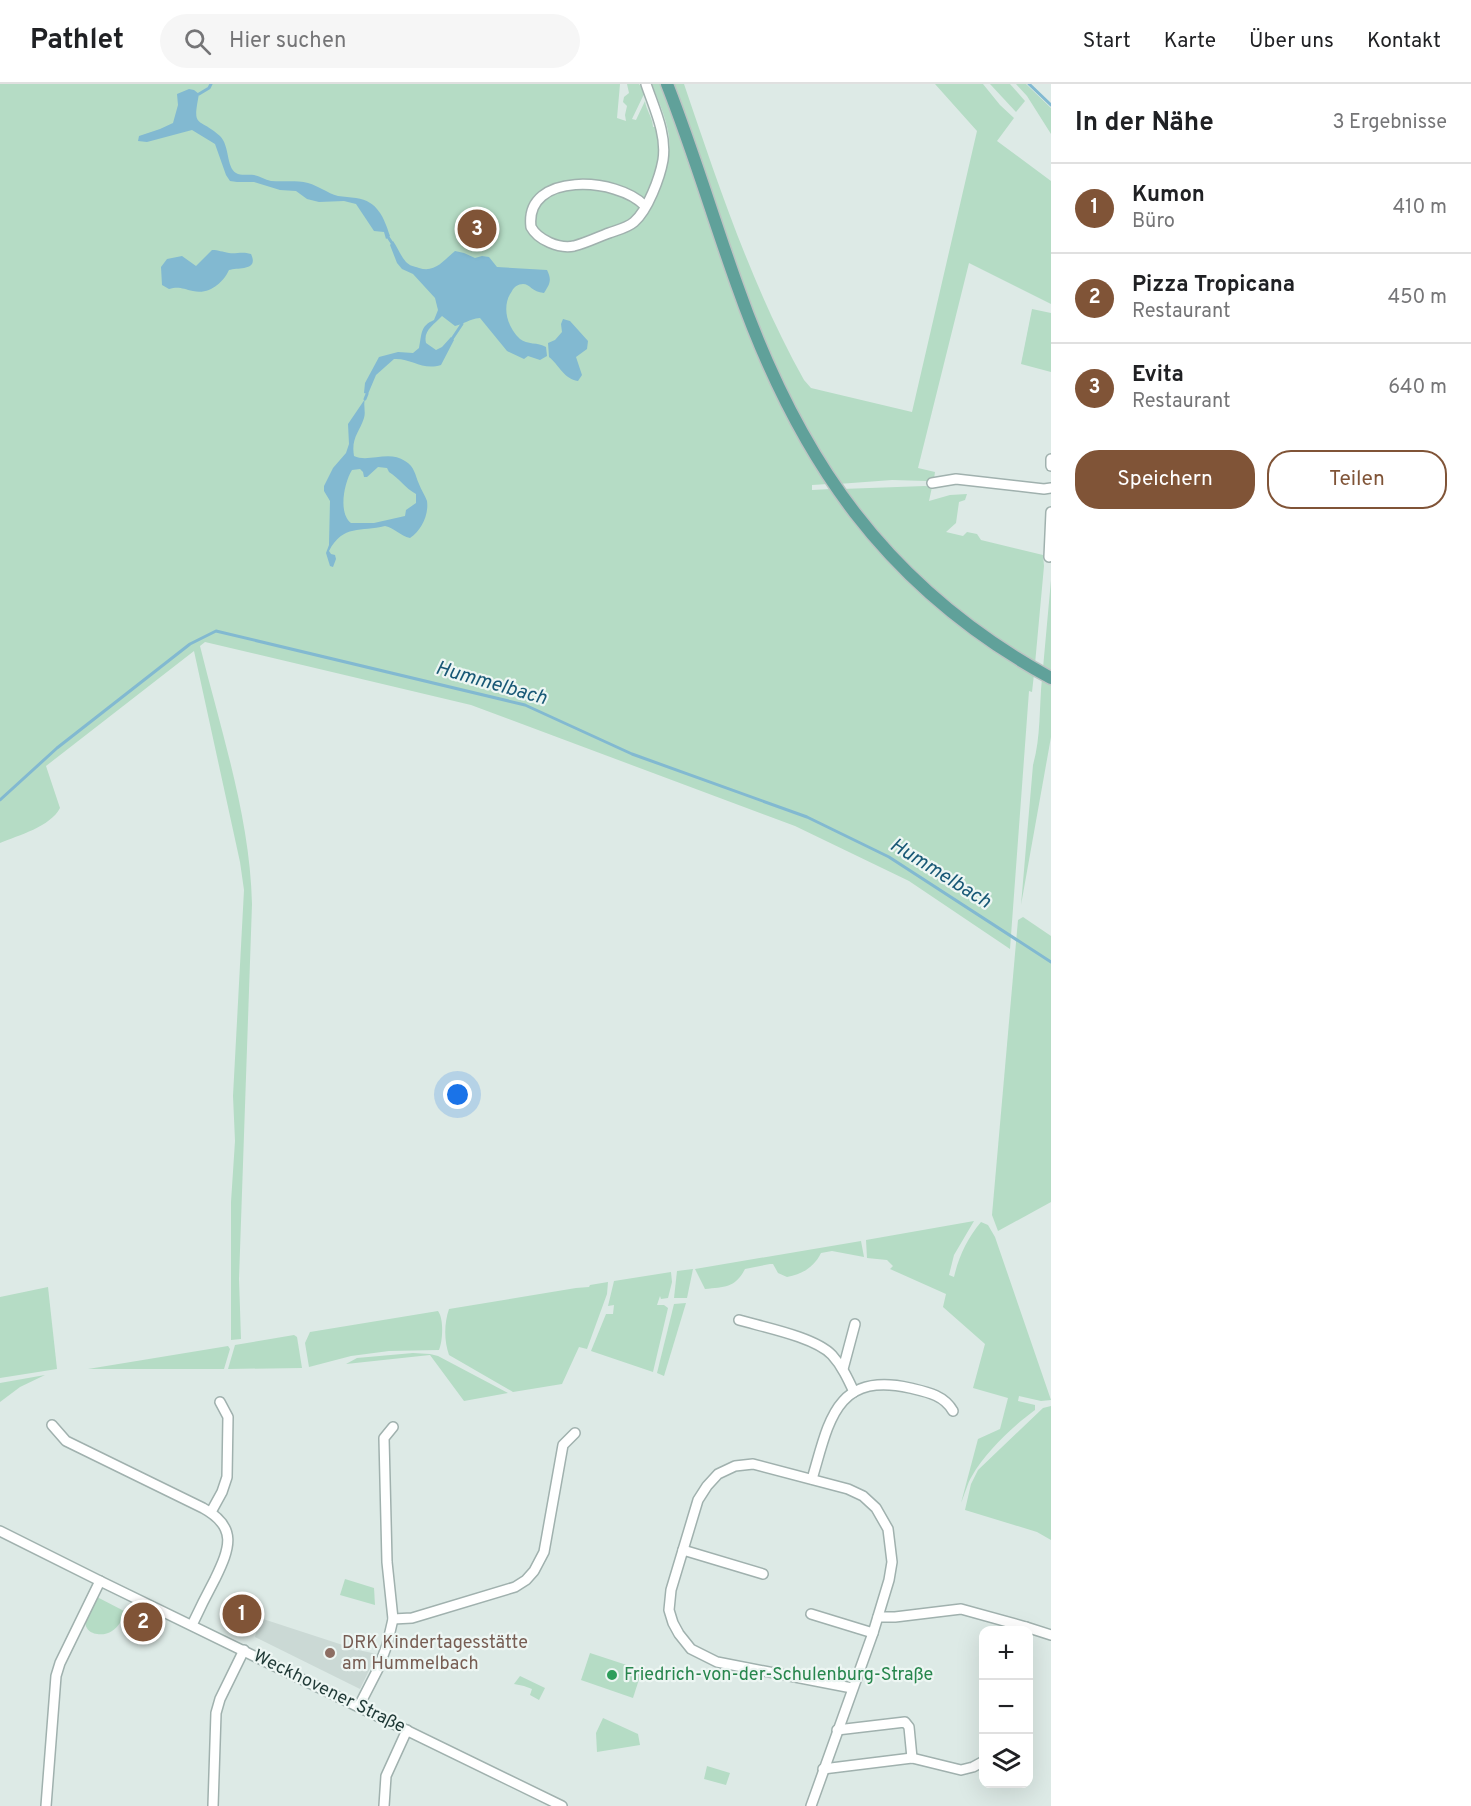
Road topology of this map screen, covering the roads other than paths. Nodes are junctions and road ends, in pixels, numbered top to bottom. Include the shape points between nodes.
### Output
1 (646, 84) edge
2 (667, 84) edge
3 (645, 206) junction
4 (1051, 459) edge
5 (1051, 466) edge
6 (932, 483) dead end
7 (1051, 488) edge
8 (1051, 512) edge
9 (1048, 556) dead end
10 (1051, 678) edge
11 (739, 1320) dead end
12 (855, 1324) dead end
13 (843, 1369) junction
14 (854, 1392) junction
15 (220, 1402) dead end
16 (953, 1411) dead end
17 (52, 1425) dead end
18 (393, 1427) dead end
19 (575, 1433) dead end
20 (812, 1479) junction
21 (211, 1512) junction
22 (0, 1531) edge
23 (683, 1550) junction
24 (763, 1574) dead end
25 (99, 1581) junction
26 (811, 1614) dead end
27 (878, 1617) junction
28 (393, 1619) junction
29 (192, 1625) junction
30 (1016, 1626) edge
31 (1033, 1631) edge
32 (873, 1633) junction
33 (1051, 1635) edge
34 (244, 1650) junction
35 (852, 1689) junction
36 (359, 1707) junction
37 (407, 1730) junction
38 (837, 1730) junction
39 (912, 1758) junction
40 (979, 1764) edge
41 (823, 1769) junction
42 (46, 1806) edge
43 (213, 1806) edge
44 (384, 1806) edge
45 (562, 1806) edge
46 (811, 1806) edge

1 - 3 street via 664,148 657,181
2 - 10 main road via 762,352 819,464 870,534 925,590 985,638
3 - 3 street via 611,187 562,187 537,200 531,209 531,227 545,240 575,246 630,225
4 - 5 street
6 - 7 street via 956,479
8 - 9 street
11 - 13 street via 819,1346
12 - 13 street
13 - 14 street
14 - 16 street via 871,1385 896,1385 940,1397
14 - 20 street via 830,1421
15 - 21 street via 228,1418 227,1477
17 - 21 street via 66,1441
18 - 28 street via 384,1438 387,1562
19 - 28 street via 563,1444 547,1540 531,1575 508,1590 412,1618
20 - 23 street via 753,1464 726,1470 702,1493
20 - 27 street via 863,1496 885,1522 892,1562
21 - 29 street via 224,1524 227,1554
22 - 25 street, Weckhovener Straße
23 - 24 street
23 - 35 street via 669,1610 675,1628 691,1649 729,1665
25 - 29 street, Weckhovener Straße
25 - 42 street via 56,1676
26 - 32 street
27 - 30 street via 961,1609
27 - 32 street
28 - 36 street via 378,1669
29 - 34 street, Weckhovener Straße
31 - 33 street
32 - 35 street
34 - 36 street, Weckhovener Straße
34 - 43 street via 216,1713
35 - 38 street
36 - 37 street, Weckhovener Straße
37 - 44 street via 386,1776
37 - 45 street, Weckhovener Straße
38 - 39 street via 904,1721 909,1727
38 - 41 street
39 - 40 street via 961,1770
39 - 41 street
41 - 46 street

